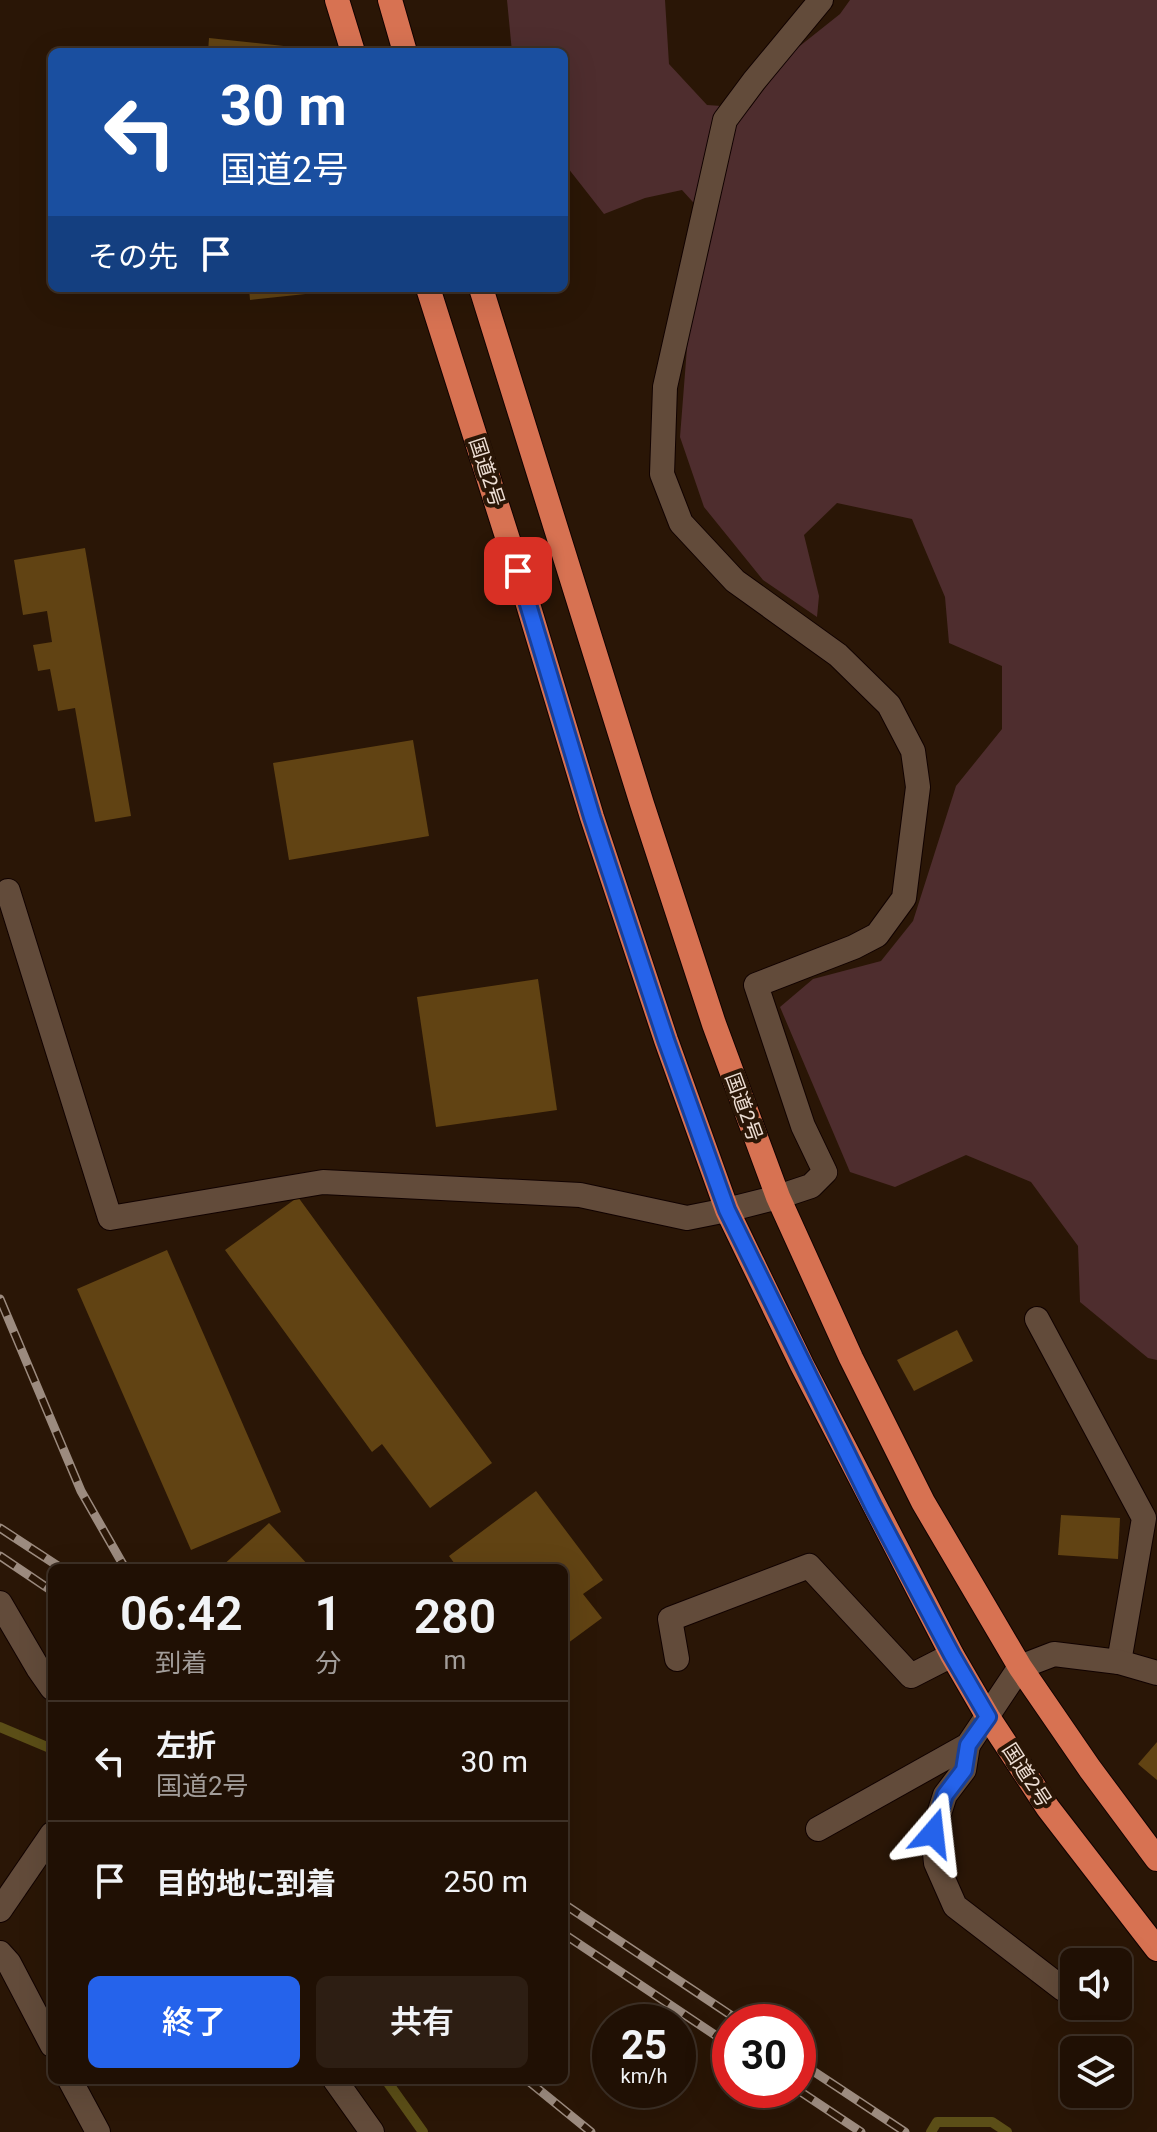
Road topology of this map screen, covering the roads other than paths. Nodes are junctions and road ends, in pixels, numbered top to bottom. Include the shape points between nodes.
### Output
1 (337, 0) edge
2 (390, 0) edge
3 (821, 0) edge
4 (352, 48) edge
5 (404, 48) edge
6 (429, 292) edge
7 (482, 292) edge
8 (8, 891) dead end
9 (778, 1197) junction
10 (727, 1210) junction
11 (1037, 1319) dead end
12 (0, 1603) edge
13 (952, 1655) junction
14 (677, 1659) dead end
15 (1119, 1662) junction
16 (1020, 1667) junction
17 (1157, 1673) edge
18 (48, 1682) edge
19 (988, 1717) junction
20 (968, 1745) junction
21 (818, 1829) dead end
22 (48, 1840) edge
23 (1157, 1859) edge
24 (0, 1910) edge
25 (1157, 1949) edge
26 (0, 1953) edge
27 (1060, 1987) edge
28 (48, 2037) edge
29 (72, 2084) edge
30 (338, 2084) edge
31 (98, 2132) edge
32 (372, 2132) edge

1 - 4 highway
2 - 5 highway
3 - 9 street via 725,120 665,387 662,474 681,523 735,581 838,655 889,705 913,751 918,787 904,898 877,935 756,985 803,1126 825,1172 811,1186
6 - 10 highway, 国道2号 via 592,817
7 - 9 highway, 国道2号 via 690,951
8 - 10 street via 110,1218 323,1182 580,1195 687,1218
9 - 10 street
9 - 16 highway, 国道2号 via 923,1502
10 - 13 highway, 国道2号
11 - 15 street via 1144,1518
12 - 18 street
13 - 14 street via 911,1676 809,1566 670,1619
13 - 19 highway, 国道2号
15 - 16 street via 1054,1654
15 - 17 street
16 - 19 street
16 - 23 highway, 国道2号
19 - 20 street
19 - 25 highway, 国道2号 via 1048,1808
20 - 21 street
20 - 27 street via 964,1770 945,1795 933,1833 936,1863 955,1906
22 - 24 street
26 - 28 street
29 - 31 street
30 - 32 street

